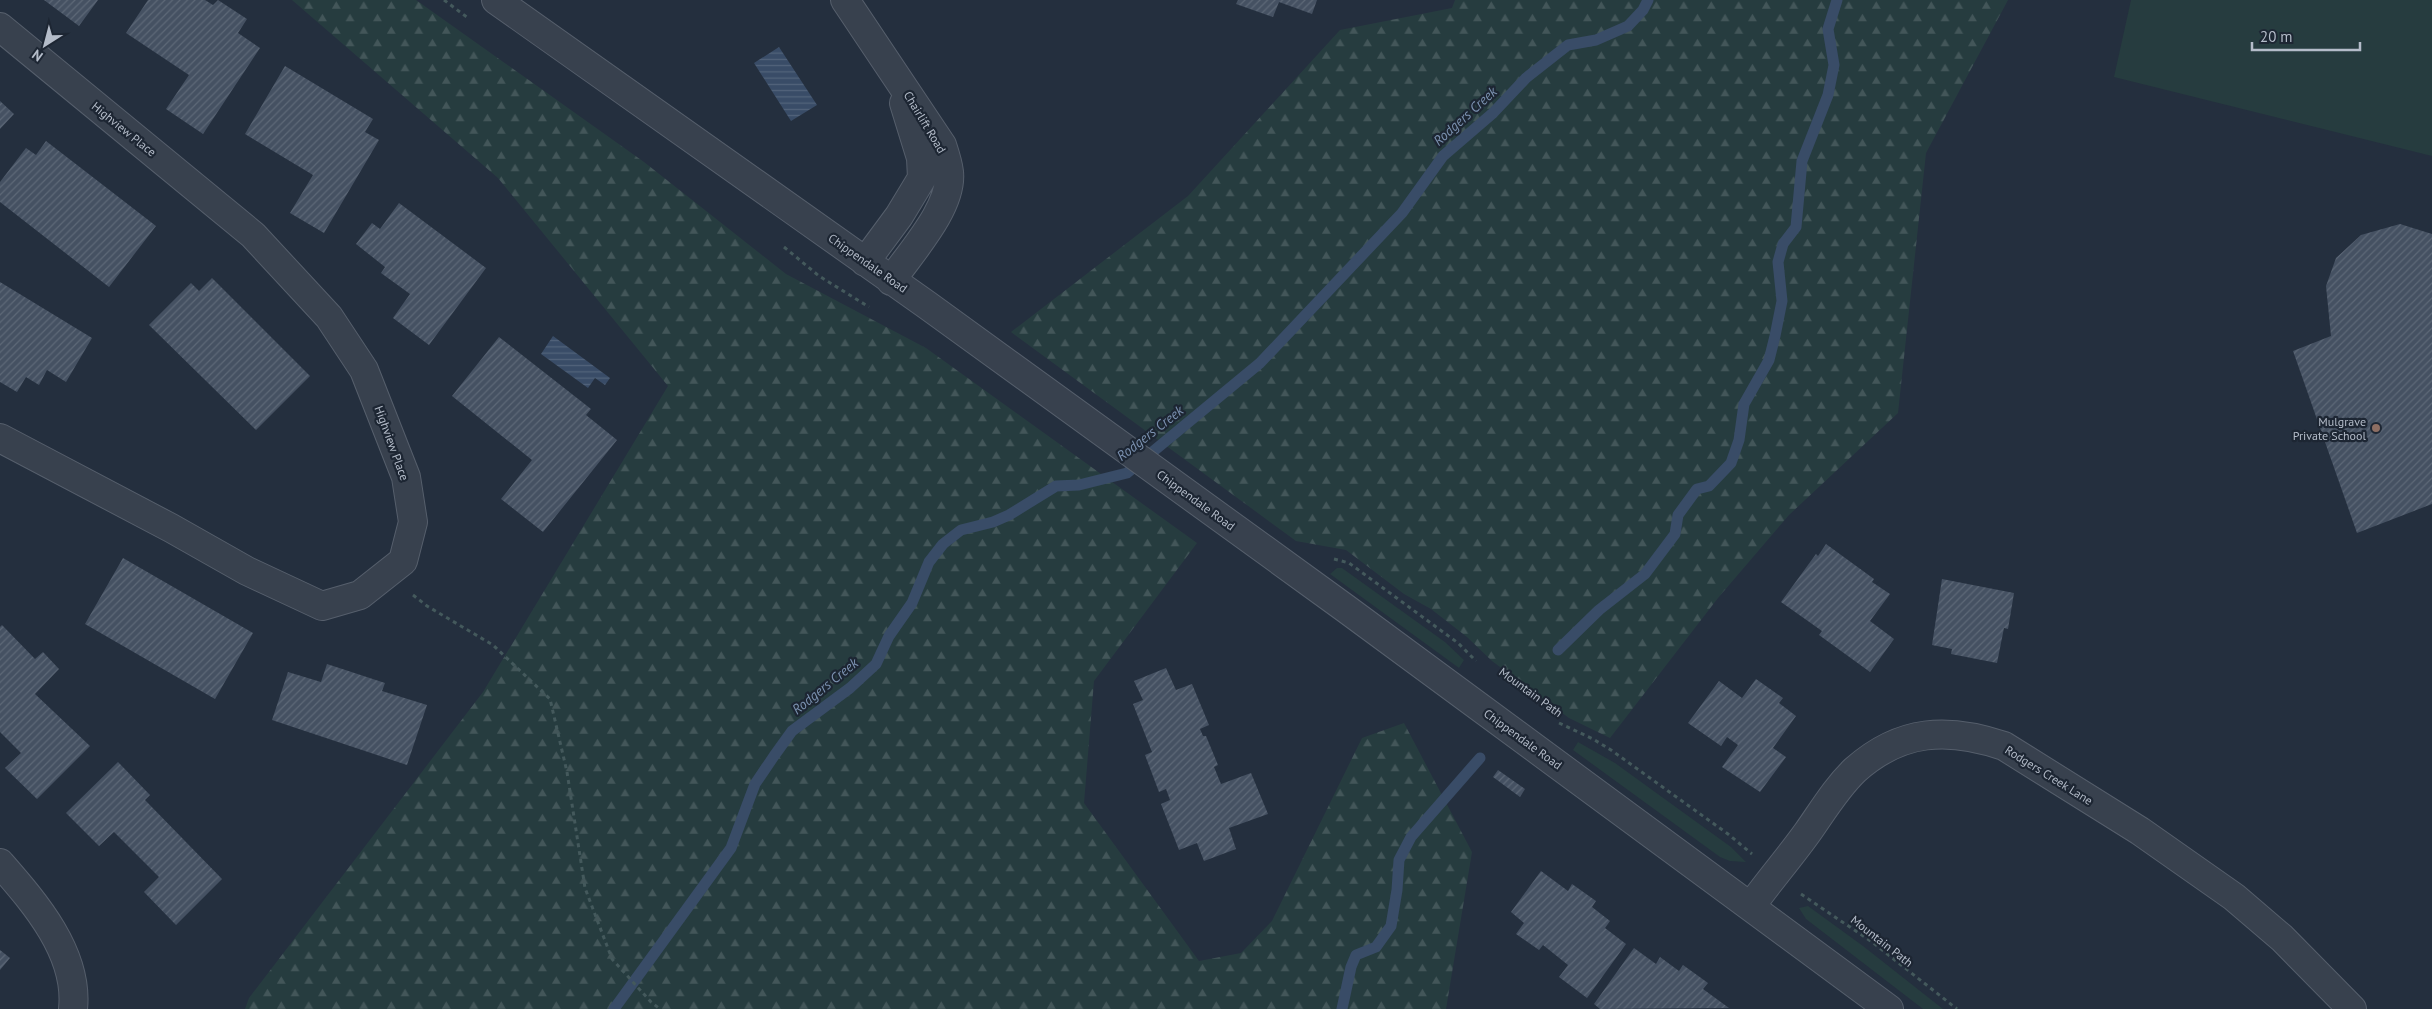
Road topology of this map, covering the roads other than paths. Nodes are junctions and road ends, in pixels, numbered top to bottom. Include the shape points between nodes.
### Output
1 (496, 0) edge
2 (845, 0) edge
3 (0, 27) edge
4 (894, 70) junction
5 (865, 262) junction
6 (891, 280) junction
7 (0, 438) edge
8 (0, 863) edge
9 (1751, 906) junction
10 (73, 1009) edge
11 (1889, 1009) edge
12 (2352, 1009) edge

1 - 5 street, Chippendale Road
2 - 4 street, Chairlift Road
3 - 7 street, Highview Place via 253,235 328,317 364,370 406,476 413,522 403,561 360,595 322,606 247,571
4 - 5 street, Chairlift Road via 921,158 922,178
4 - 6 street, Chairlift Road via 942,145 949,186 937,216
5 - 6 street, Chippendale Road
6 - 9 street, Chippendale Road
8 - 10 street via 30,898 64,953 75,993
9 - 11 street, Chippendale Road
9 - 12 street, Rodgers Creek Lane via 1855,771 1894,744 1938,733 1959,734 2004,746 2187,863 2282,938

